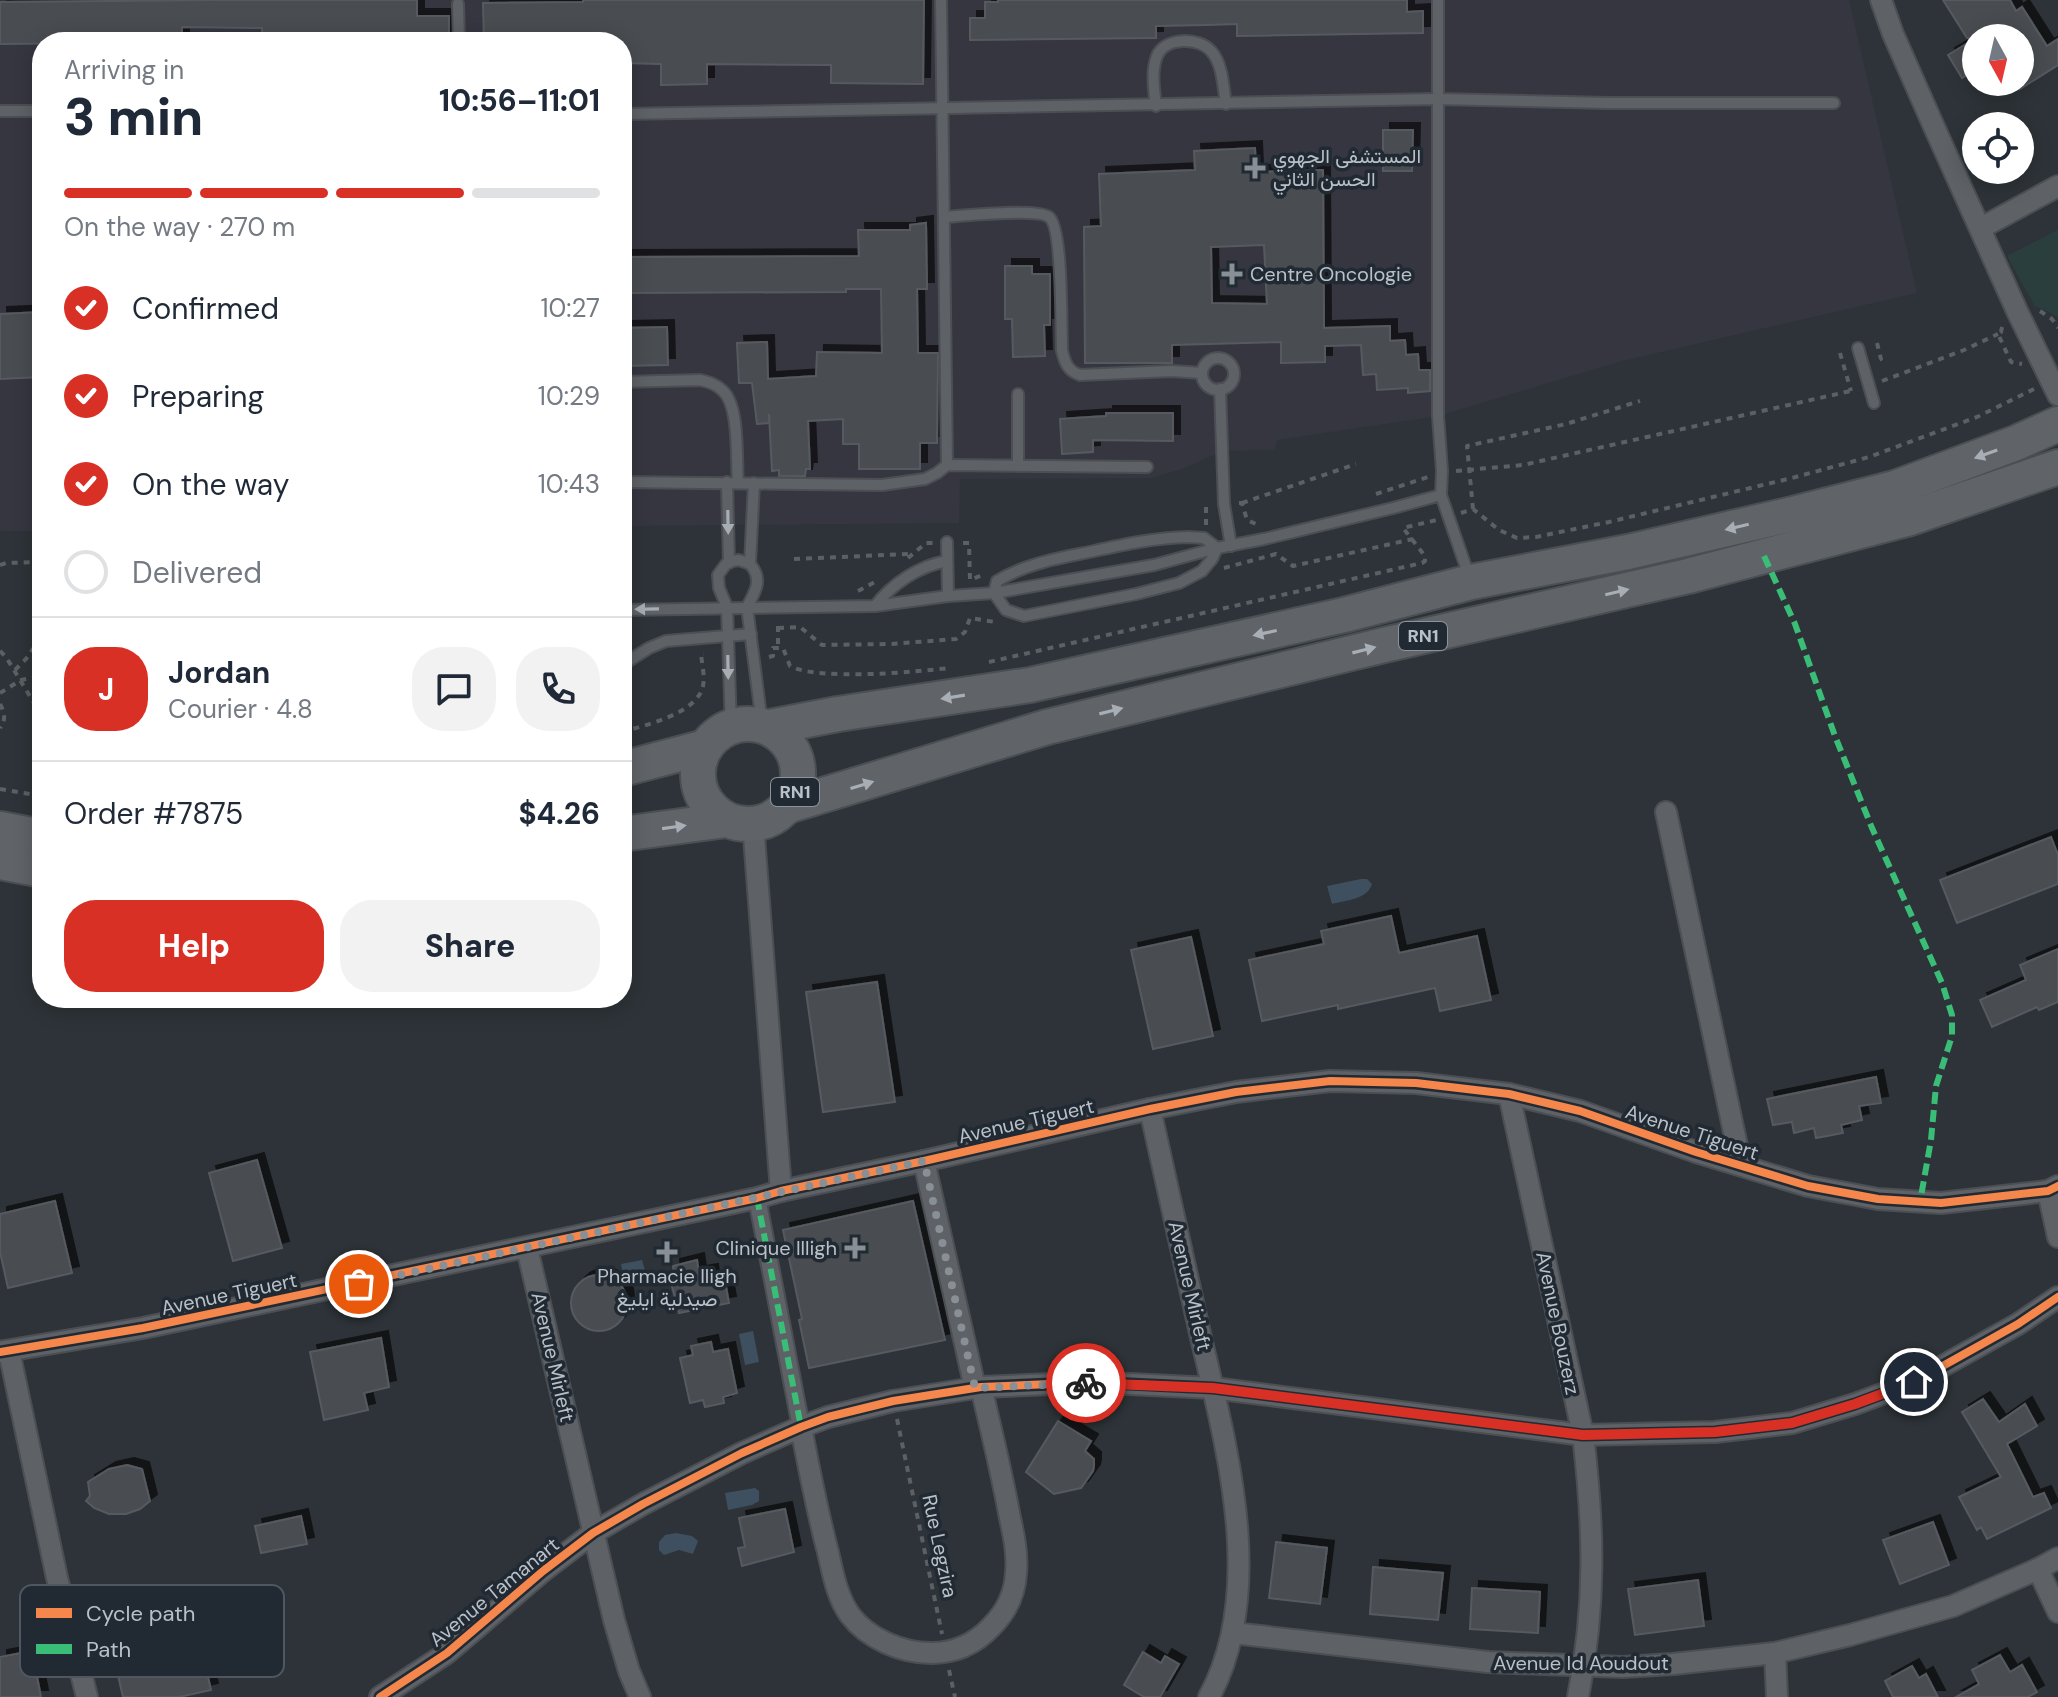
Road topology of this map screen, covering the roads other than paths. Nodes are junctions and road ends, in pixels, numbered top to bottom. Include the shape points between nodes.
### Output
1 (941, 0) edge
2 (1438, 0) edge
3 (1881, 0) edge
4 (458, 4) dead end
5 (459, 32) edge
6 (1438, 99) junction
7 (1834, 103) dead end
8 (1226, 104) junction
9 (1156, 106) junction
10 (943, 108) junction
11 (0, 111) edge
12 (32, 111) edge
13 (632, 114) edge
14 (2058, 186) edge
15 (944, 217) junction
16 (1981, 228) junction
17 (1858, 348) dead end
18 (1202, 373) junction
19 (632, 382) edge
20 (1220, 389) junction
21 (1018, 394) dead end
22 (2058, 395) edge
23 (1874, 403) dead end
24 (2058, 424) edge
25 (947, 465) junction
26 (1018, 466) junction
27 (1147, 467) dead end
28 (2058, 467) edge
29 (632, 482) edge
30 (732, 482) junction
31 (754, 483) junction
32 (1441, 495) junction
33 (947, 542) road end
34 (1231, 546) junction
35 (1217, 548) junction
36 (947, 561) junction
37 (729, 563) junction
38 (750, 564) junction
39 (1471, 582) junction
40 (994, 593) junction
41 (948, 596) junction
42 (875, 606) junction
43 (727, 607) junction
44 (747, 607) junction
45 (632, 610) edge
46 (751, 634) junction
47 (728, 636) junction
48 (632, 658) edge
49 (742, 732) junction
50 (632, 766) edge
51 (787, 806) junction
52 (1666, 812) dead end
53 (740, 822) junction
54 (0, 829) edge
55 (632, 833) edge
56 (32, 835) edge
57 (0, 862) edge
58 (32, 868) edge
59 (1509, 1094) junction
60 (1150, 1109) junction
61 (924, 1161) junction
62 (1741, 1165) junction
63 (2053, 1188) edge
64 (781, 1191) junction
65 (757, 1198) junction
66 (2058, 1237) edge
67 (527, 1248) junction
68 (2058, 1297) edge
69 (5, 1351) edge
70 (978, 1387) junction
71 (1213, 1388) junction
72 (801, 1427) junction
73 (1583, 1435) junction
74 (593, 1533) junction
75 (2058, 1558) edge
76 (2038, 1569) junction
77 (59, 1585) edge
78 (2058, 1612) edge
79 (1233, 1633) junction
80 (1775, 1653) junction
81 (1584, 1664) junction
82 (82, 1677) edge
83 (87, 1697) edge
84 (380, 1697) edge
85 (640, 1697) edge
86 (1209, 1697) edge
87 (1578, 1697) edge
88 (1777, 1697) edge

1 - 10 lane
2 - 6 lane
3 - 16 street
4 - 5 lane
6 - 7 lane
6 - 8 lane
6 - 32 lane
8 - 9 lane
8 - 9 lane via 1213,52 1204,44 1183,41 1161,49 1157,56
9 - 10 lane
10 - 13 lane
10 - 15 lane
11 - 12 lane
14 - 16 street
15 - 18 lane via 1027,213 1050,218 1059,245 1062,351 1073,373
15 - 25 lane
16 - 22 street
17 - 23 lane
18 - 20 lane via 1209,387
18 - 20 lane via 1214,359 1228,362 1233,376
19 - 30 lane via 700,380 725,392 733,416
20 - 34 lane via 1224,504
21 - 26 lane
24 -> 39 highway, RN1 via 1895,488 1628,552
25 - 26 lane
25 - 31 lane via 925,479 895,484
26 - 27 lane
51 -> 28 highway, RN1 via 1047,727 1688,576 1910,518
29 - 30 lane
30 - 31 lane
30 -> 37 lane
31 - 38 lane
32 - 34 lane
32 - 39 lane
33 - 36 lane
34 - 35 lane
35 - 40 lane via 1154,565
35 - 40 lane via 1204,538 1157,538 1013,571 997,581
35 - 40 lane via 1202,571 1136,594 1024,616 1006,610
36 - 41 lane
36 - 42 lane via 907,577
37 - 38 lane
37 - 43 lane via 717,582
38 - 44 lane via 758,583
39 -> 49 highway, RN1 via 1030,685
40 - 41 lane
41 - 42 lane
42 - 44 lane
43 - 44 lane
43 -> 45 lane
43 - 47 lane
44 - 46 lane
46 - 47 lane
46 - 49 lane
47 - 48 lane via 666,641
47 -> 49 lane via 728,664
49 - 50 highway, RN1
49 - 51 highway, RN1 via 784,740 793,751 798,780
49 - 53 highway via 699,762 698,779 713,809
51 - 53 highway, RN1 via 775,817
52 - 62 street
55 -> 53 highway, RN1
53 - 64 street
54 - 56 highway
57 - 58 highway
59 - 60 street, Avenue Tiguert via 1416,1083 1330,1081
59 - 62 street, Avenue Tiguert via 1580,1111
59 - 73 street, Avenue Bouzerz
60 - 61 street, Avenue Tiguert
60 - 71 street, Avenue Mirleft
61 - 64 street, Avenue Tiguert
61 - 70 street
62 - 63 street, Avenue Tiguert via 1808,1186 1878,1199 1941,1203
63 - 66 street
64 - 65 street, Avenue Tiguert
65 - 67 street, Avenue Tiguert
65 - 72 street
67 - 69 street, Avenue Tiguert via 143,1328
67 - 74 street, Avenue Mirleft
68 - 73 street, Avenue Tamanart via 1914,1382 1792,1423 1715,1432
69 - 77 street
70 - 71 street, Avenue Tamanart via 1088,1383
70 - 72 street, Avenue Tamanart via 893,1401
70 - 72 street via 1012,1526 1016,1575 999,1619 973,1643 946,1652 900,1648 852,1617 838,1591
71 - 73 street, Avenue Tamanart
71 - 79 street, Avenue Mirleft via 1239,1548
72 - 74 street, Avenue Tamanart
73 - 81 street, Avenue Bouzerz via 1592,1547
74 - 84 street, Avenue Tamanart via 447,1653
74 - 85 street, Avenue Mirleft
75 - 76 street, Avenue Id Aoudout
76 - 78 street
76 - 80 street, Avenue Id Aoudout via 1953,1606
79 - 81 street, Avenue Id Aoudout via 1488,1662
79 - 86 street, Avenue Mirleft
80 - 81 street, Avenue Id Aoudout via 1660,1665
80 - 88 street
81 - 87 street, Avenue Bouzerz
82 - 83 street

